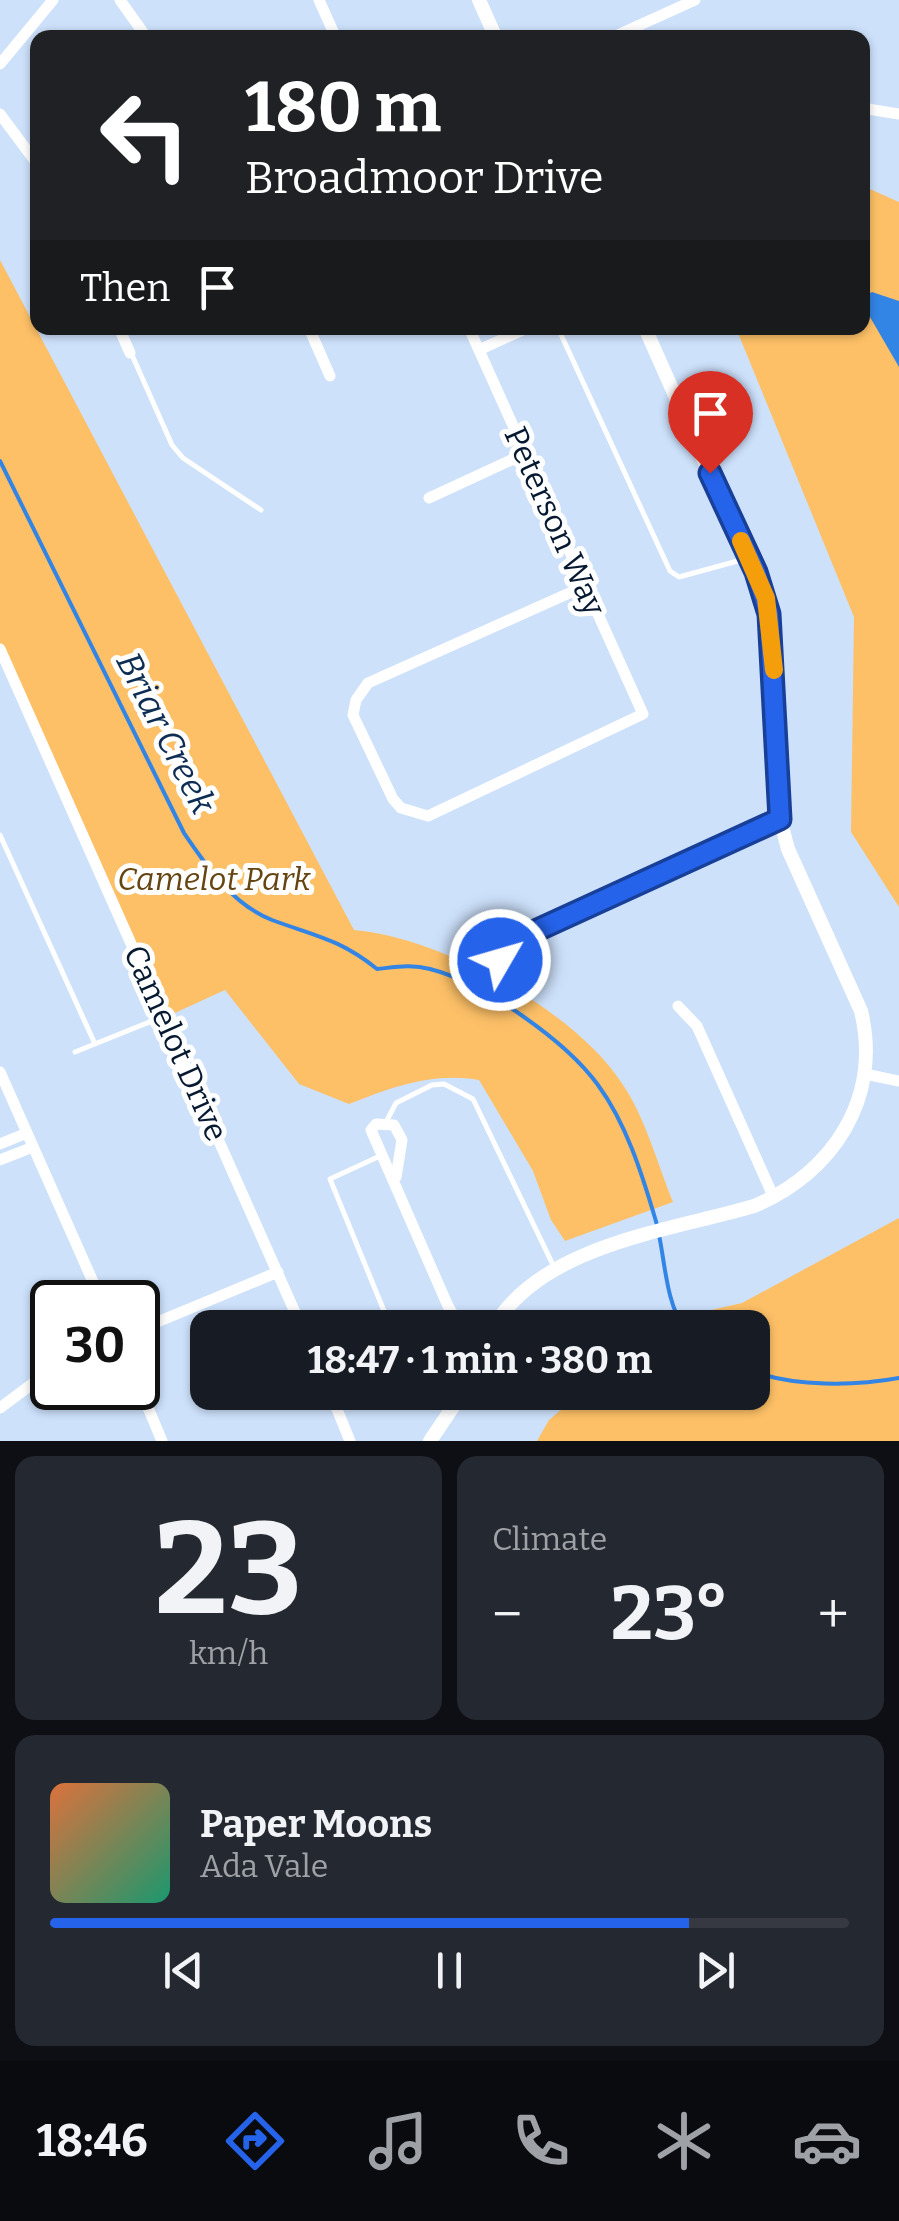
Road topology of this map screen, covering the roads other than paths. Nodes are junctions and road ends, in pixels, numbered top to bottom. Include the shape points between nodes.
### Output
1 (53, 0) edge
2 (120, 0) edge
3 (319, 0) edge
4 (478, 0) edge
5 (694, 0) edge
6 (141, 30) edge
7 (332, 30) edge
8 (492, 30) edge
9 (628, 30) edge
10 (0, 64) edge
11 (870, 109) edge
12 (0, 114) edge
13 (899, 114) edge
14 (30, 154) edge
15 (122, 335) edge
16 (312, 335) edge
17 (472, 335) edge
18 (512, 335) edge
19 (561, 335) edge
20 (648, 335) edge
21 (479, 350) junction
22 (130, 353) joint
23 (330, 376) dead end
24 (524, 454) junction
25 (429, 498) dead end
26 (261, 510) dead end
27 (749, 559) junction
28 (585, 586) junction
29 (0, 648) edge
30 (780, 819) junction
31 (0, 835) edge
32 (500, 960) dead end
33 (678, 1006) dead end
34 (164, 1016) junction
35 (94, 1044) junction
36 (75, 1052) dead end
37 (0, 1072) edge
38 (864, 1074) junction
39 (899, 1081) edge
40 (386, 1122) junction
41 (27, 1133) junction
42 (0, 1144) edge
43 (33, 1147) junction
44 (380, 1156) junction
45 (0, 1160) edge
46 (396, 1177) junction
47 (774, 1198) junction
48 (554, 1267) junction
49 (278, 1272) junction
50 (92, 1280) edge
51 (294, 1310) edge
52 (384, 1310) edge
53 (451, 1310) edge
54 (507, 1310) edge
55 (160, 1321) edge
56 (30, 1386) edge
57 (0, 1408) edge
58 (149, 1410) edge
59 (337, 1410) edge
60 (451, 1410) edge
61 (162, 1441) edge
62 (350, 1441) edge
63 (430, 1441) edge

1 - 10 street
2 - 6 street
3 - 7 street
4 - 8 street
5 - 9 street
11 - 13 street
12 - 14 street
15 - 22 street
16 - 23 street
17 - 21 street, Peterson Way
18 - 21 street
19 - 27 lane via 670,571 679,576
20 - 27 street
21 - 24 street, Peterson Way
22 - 26 lane via 172,445
24 - 25 street
24 - 28 street, Peterson Way
27 - 30 street via 772,631
28 - 28 street, Peterson Way via 644,714 428,816 402,808 353,715 368,683
29 - 34 street, Camelot Drive
30 - 32 street via 522,937
30 - 38 street via 861,1012
31 - 35 lane
33 - 47 street via 697,1026
34 - 35 lane
34 - 49 street, Camelot Drive
35 - 36 lane
37 - 41 street
38 - 39 street
38 - 47 street via 852,1118 830,1154
40 - 44 street via 371,1130
40 - 46 street via 402,1140
40 - 48 lane via 396,1102 432,1084 473,1099
41 - 42 street
41 - 43 street
43 - 45 street
43 - 50 street
44 - 46 street
44 - 52 lane via 330,1179
46 - 53 street
47 - 48 street
48 - 54 street
49 - 51 street, Camelot Drive
49 - 55 street
56 - 57 street
58 - 61 street
59 - 62 street
60 - 63 street

